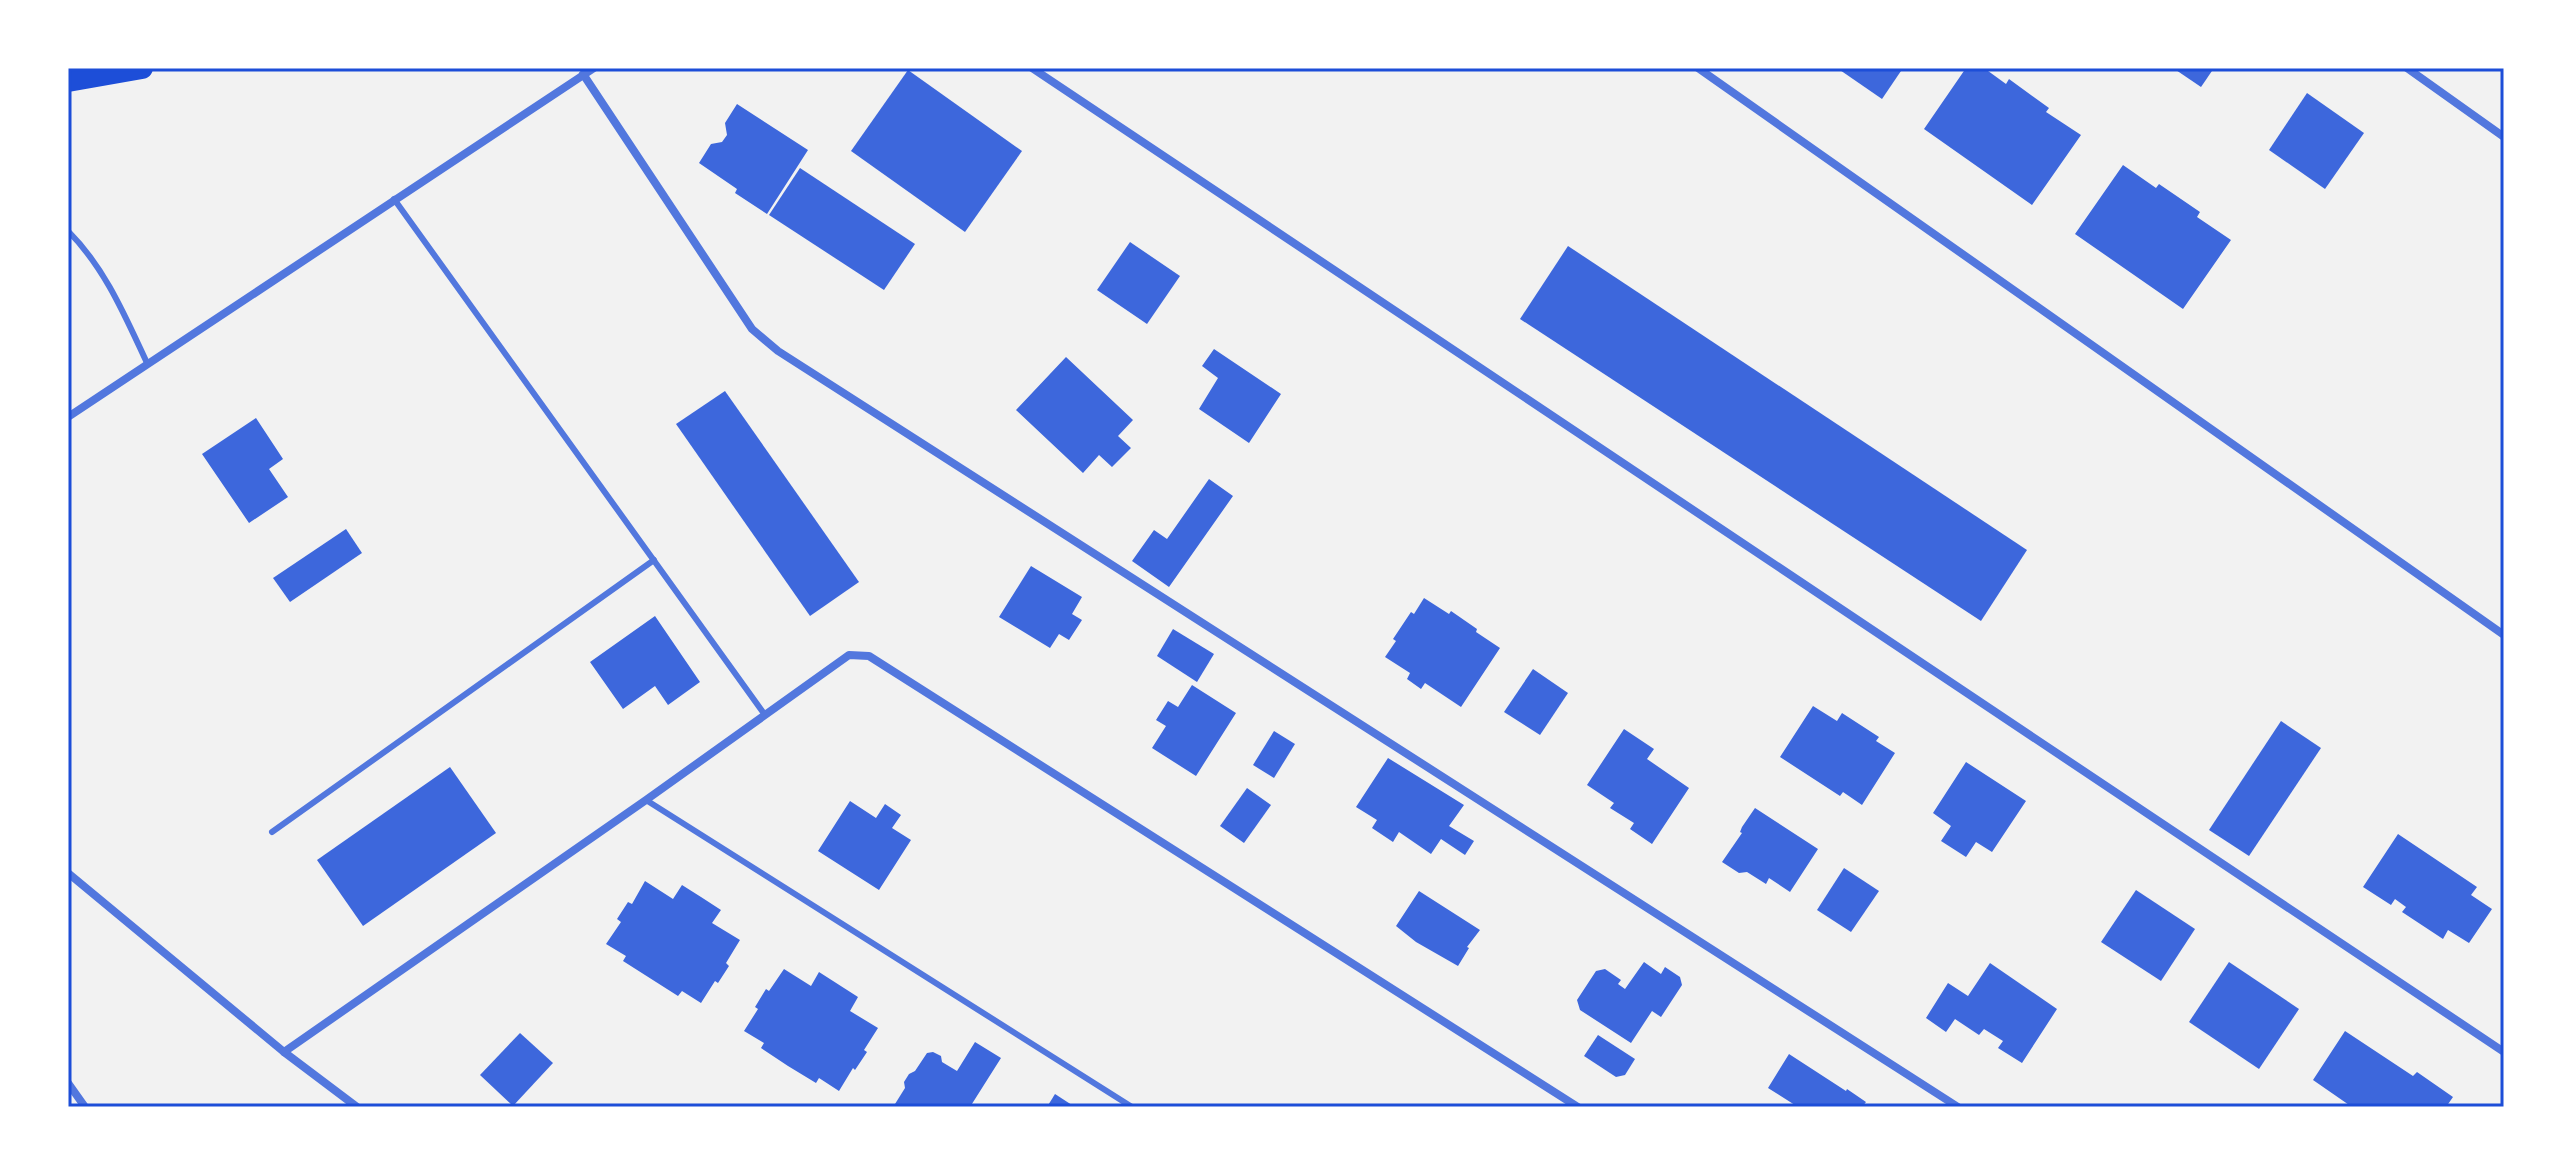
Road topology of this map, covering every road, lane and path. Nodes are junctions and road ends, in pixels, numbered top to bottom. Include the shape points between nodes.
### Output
1 (142, 68) edge
2 (594, 68) edge
3 (1032, 68) edge
4 (1698, 68) edge
5 (2407, 68) edge
6 (583, 74) junction
7 (68, 81) edge
8 (2504, 137) edge
9 (394, 199) junction
10 (68, 231) edge
11 (147, 363) junction
12 (68, 417) edge
13 (654, 560) junction
14 (2504, 635) edge
15 (765, 715) junction
16 (646, 800) junction
17 (272, 832) dead end
18 (68, 873) edge
19 (284, 1052) junction
20 (2504, 1052) edge
21 (68, 1083) edge
22 (85, 1107) edge
23 (357, 1107) edge
24 (1132, 1107) edge
25 (1578, 1107) edge
26 (1958, 1107) edge

1 - 7 highway
2 - 6 street
3 - 20 street
4 - 14 street
5 - 8 street
6 - 9 street
6 - 26 street via 752,329 778,351
9 - 11 street
9 - 13 lane
10 - 11 lane via 115,294
11 - 12 street
13 - 15 lane
13 - 17 lane
15 - 16 street
15 - 25 street via 849,655 869,656
16 - 19 street
16 - 24 lane
18 - 19 street
19 - 23 street
21 - 22 street

